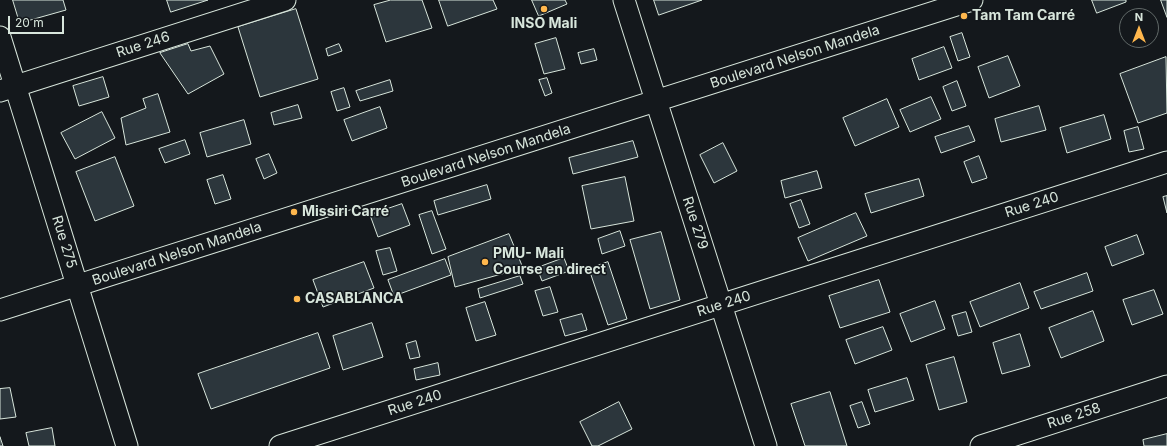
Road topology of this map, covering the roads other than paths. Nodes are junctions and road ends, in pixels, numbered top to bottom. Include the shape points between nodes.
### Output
1 (285, 0) edge
2 (624, 0) edge
3 (972, 0) edge
4 (0, 37) edge
5 (8, 88) edge
6 (656, 102) junction
7 (1167, 162) edge
8 (77, 286) junction
9 (721, 305) junction
10 (0, 310) edge
11 (1167, 386) edge
12 (127, 446) edge
13 (280, 446) edge
14 (766, 446) edge
15 (981, 446) edge

1 - 5 street, Rue 246
2 - 6 street, Rue 279
3 - 6 street, Boulevard Nelson Mandela
4 - 5 street, Rue 275
5 - 8 street, Rue 275
6 - 8 street, Boulevard Nelson Mandela
6 - 9 street, Rue 279
7 - 9 street, Rue 240
8 - 10 street, Boulevard Nelson Mandela
8 - 12 street, Rue 275
9 - 13 street, Rue 240
9 - 14 street, Rue 279
11 - 15 street, Rue 258

